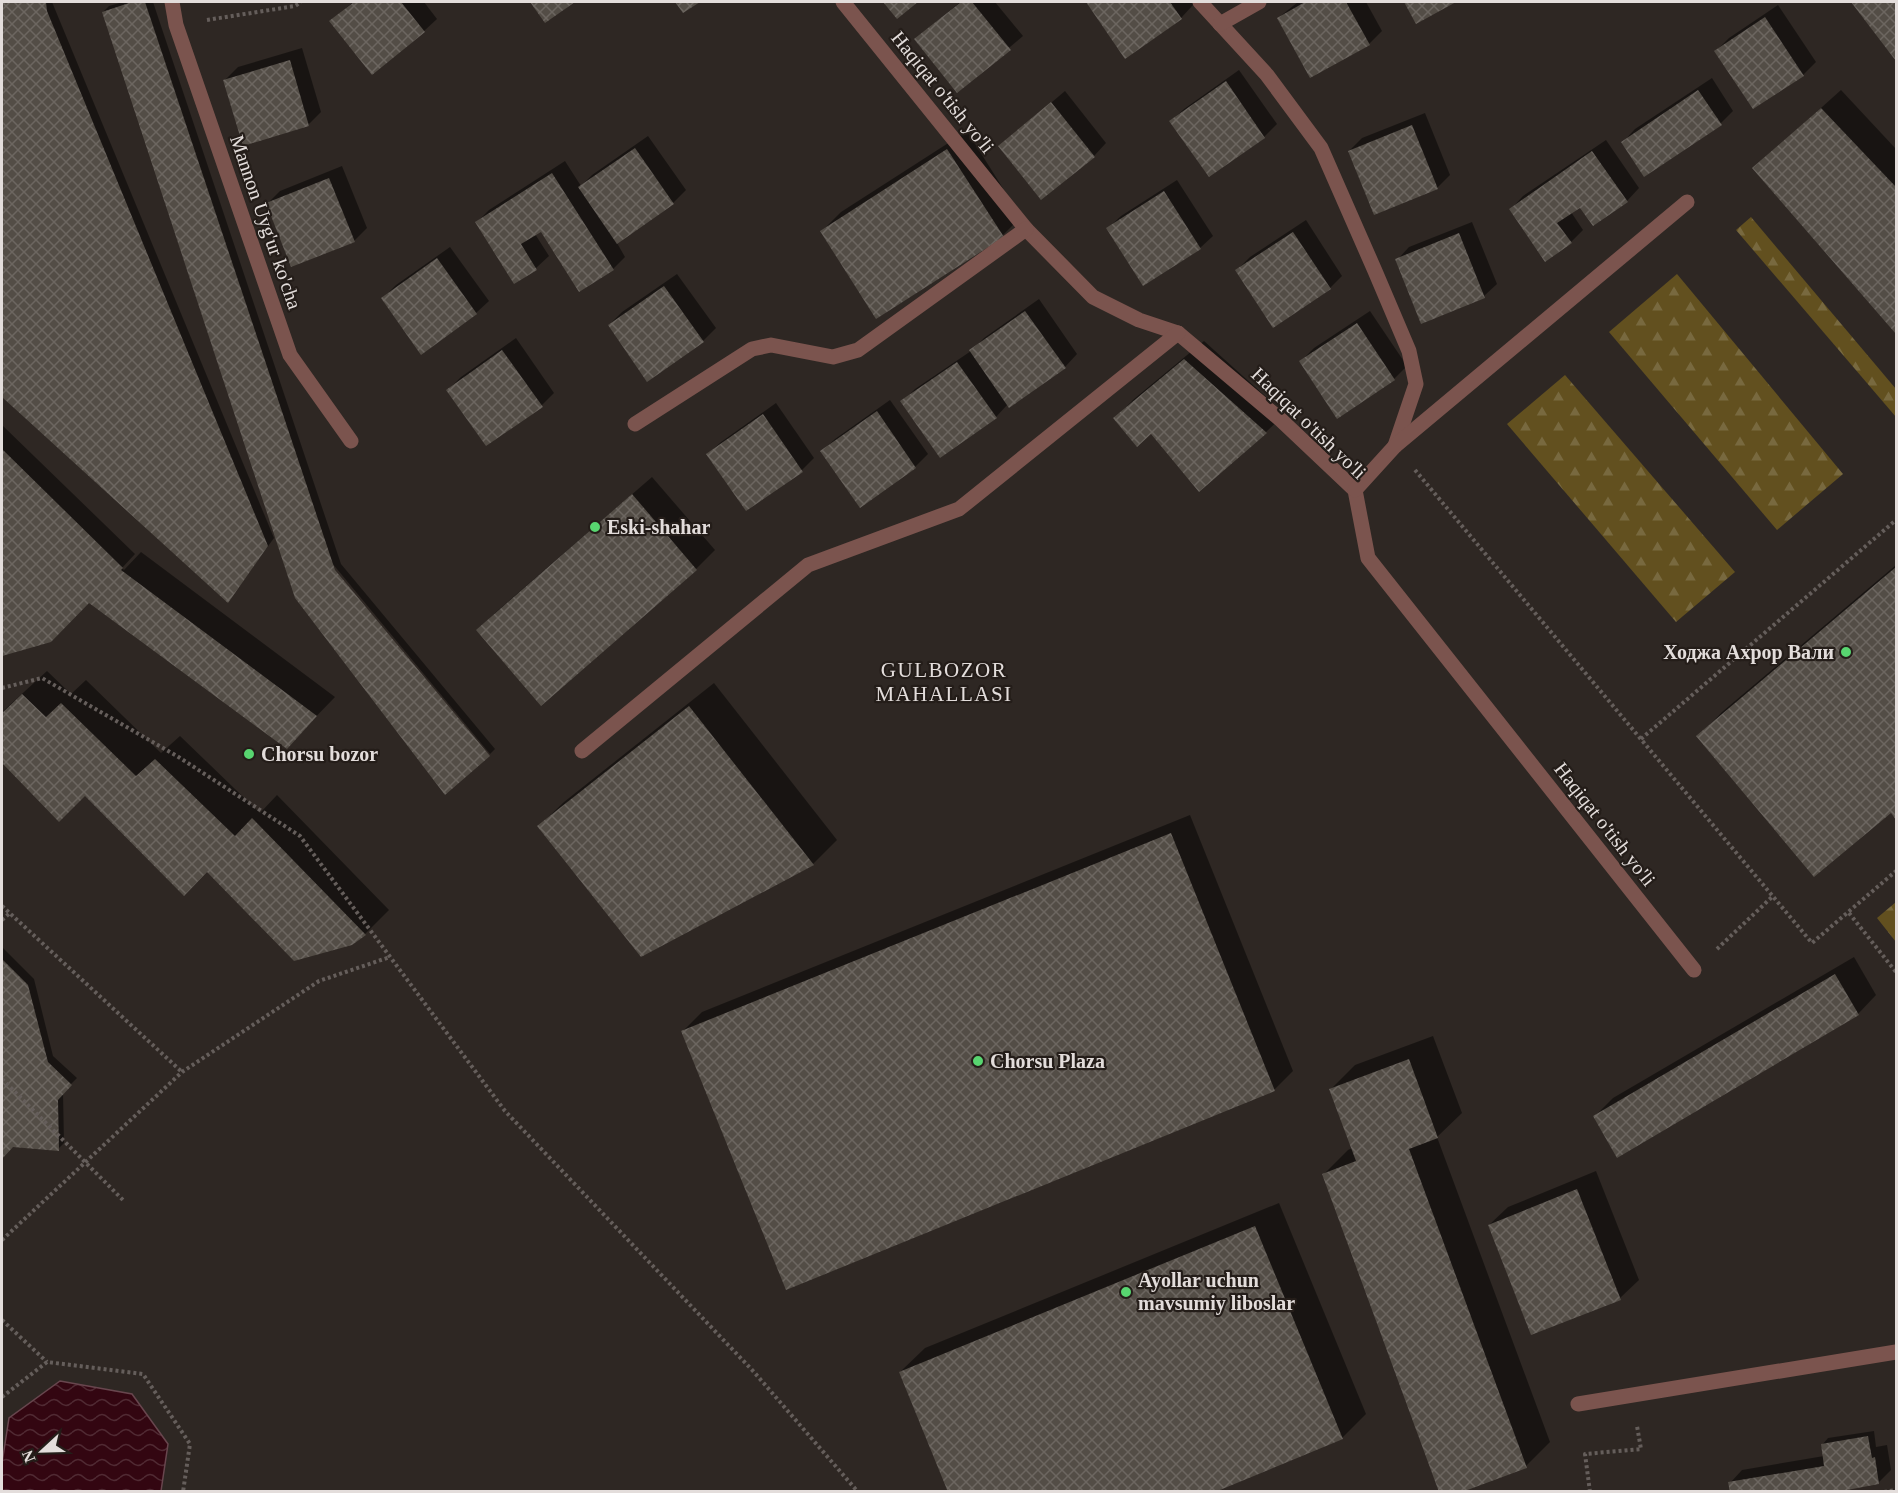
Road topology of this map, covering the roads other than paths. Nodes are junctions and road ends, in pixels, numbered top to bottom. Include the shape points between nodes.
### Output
1 (172, 2) edge
2 (843, 2) edge
3 (1200, 2) edge
4 (1259, 2) edge
5 (1220, 24) junction
6 (1687, 202) dead end
7 (1026, 229) junction
8 (1178, 333) junction
9 (634, 424) dead end
10 (351, 441) dead end
11 (1395, 446) junction
12 (1354, 490) junction
13 (582, 751) dead end
14 (1694, 970) road end
15 (1896, 1352) edge
16 (1578, 1404) dead end

1 - 10 street, Mannon Uyg'ur ko'cha via 176,25 290,355
2 - 7 street, Haqiqat o'tish yo'li
3 - 5 street
4 - 5 street
5 - 11 street via 1267,75 1321,148 1409,351 1416,384
6 - 11 street
7 - 8 street, Haqiqat o'tish yo'li via 1093,297 1138,320
7 - 9 street via 858,350 833,357 771,345 752,349
8 - 12 street, Haqiqat o'tish yo'li via 1281,420
8 - 13 street via 959,509 808,566
11 - 12 street
12 - 14 street, Haqiqat o'tish yo'li via 1368,558
15 - 16 street

